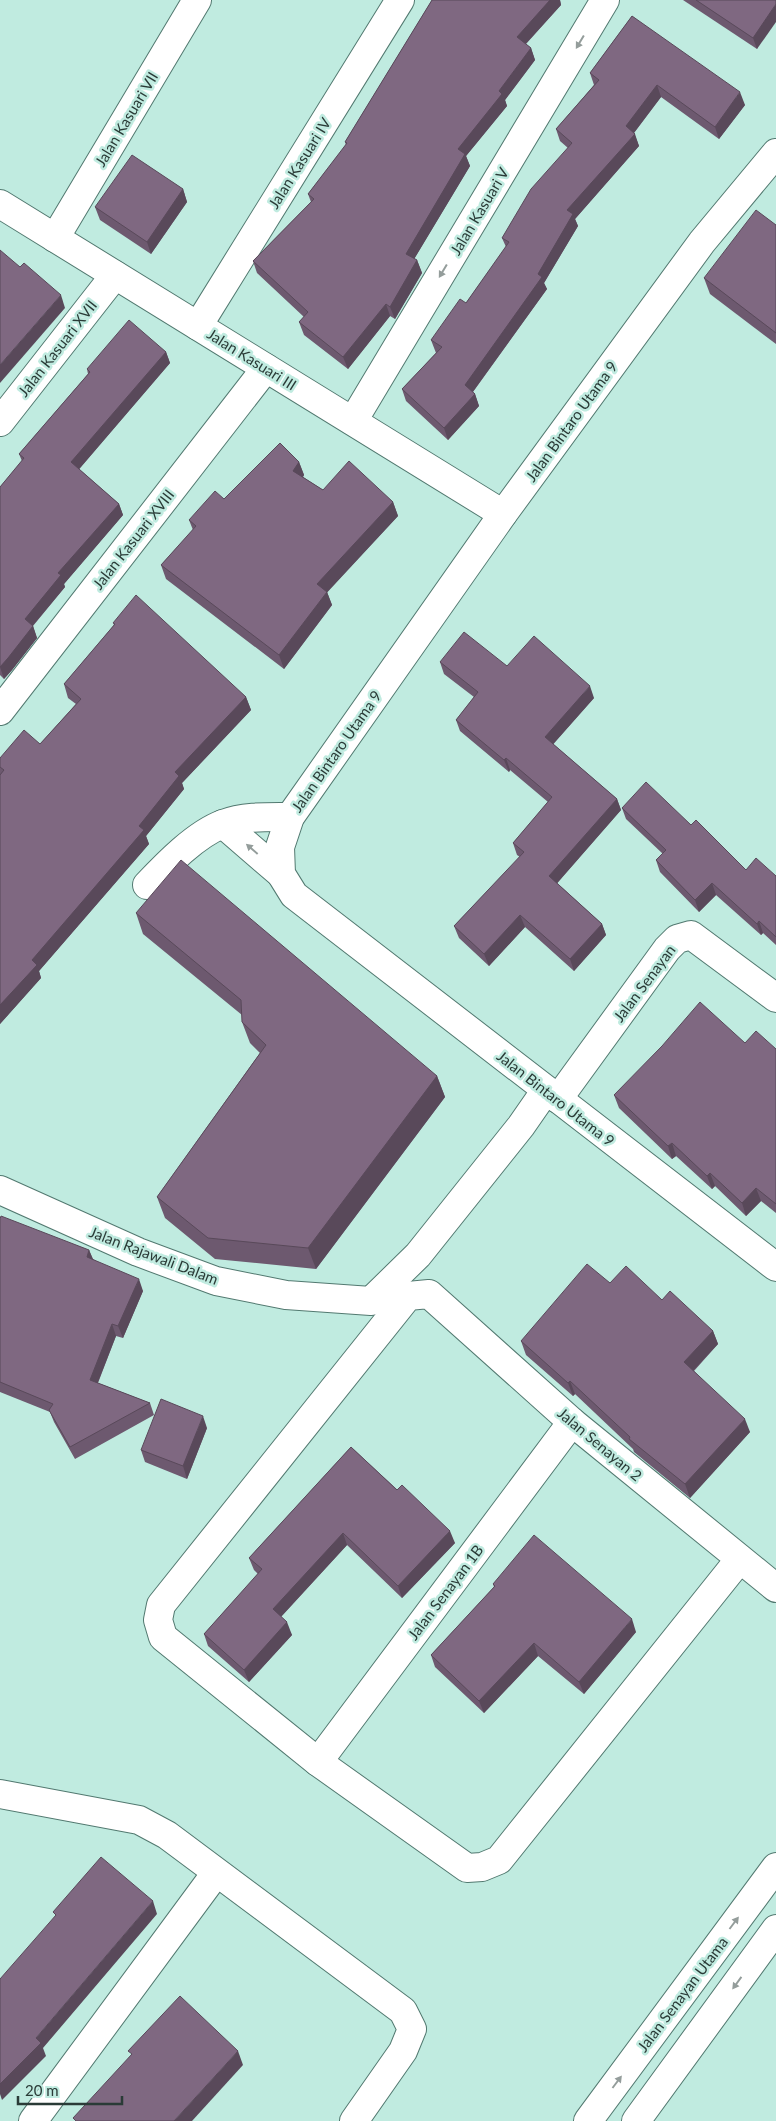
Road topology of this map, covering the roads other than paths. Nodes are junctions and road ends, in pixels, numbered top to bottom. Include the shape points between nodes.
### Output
1 (197, 0) edge
2 (400, 0) edge
3 (605, 0) edge
4 (776, 153) edge
5 (0, 204) edge
6 (55, 238) junction
7 (115, 275) junction
8 (198, 326) junction
9 (266, 368) junction
10 (353, 421) junction
11 (0, 422) edge
12 (503, 514) junction
13 (0, 711) edge
14 (290, 817) junction
15 (223, 824) junction
16 (281, 874) junction
17 (147, 885) dead end
18 (776, 998) edge
19 (552, 1095) junction
20 (0, 1190) edge
21 (776, 1267) edge
22 (572, 1422) junction
23 (739, 1560) junction
24 (776, 1588) edge
25 (318, 1762) junction
26 (4, 1799) edge
27 (776, 1867) edge
28 (216, 1873) junction
29 (776, 1929) edge
30 (33, 2121) edge
31 (354, 2121) edge
32 (588, 2121) edge
33 (636, 2121) edge

1 - 6 street, Jalan Kasuari VII
2 - 8 street, Jalan Kasuari IV
3 -> 10 street, Jalan Kasuari V
4 - 12 street, Jalan Bintaro Utama 9 via 702,242
5 - 6 street, Jalan Kasuari III
6 - 7 street, Jalan Kasuari III
7 - 8 street, Jalan Kasuari III
7 - 11 street, Jalan Kasuari XVII
8 - 9 street, Jalan Kasuari III
9 - 10 street, Jalan Kasuari III
9 - 13 street, Jalan Kasuari XVIII
10 - 12 street, Jalan Kasuari III
12 - 14 street, Jalan Bintaro Utama 9
14 - 15 street via 254,817
14 - 16 street, Jalan Bintaro Utama 9 via 280,847
16 -> 15 street
15 - 17 street via 196,840
16 - 19 street, Jalan Bintaro Utama 9 via 294,895
18 - 19 street, Jalan Senayan via 691,935 677,939
19 - 20 street, Jalan Rajawali Dalam via 521,1126 418,1255 370,1301 286,1295 216,1281 138,1252
19 - 21 street, Jalan Bintaro Utama 9
22 - 23 street, Jalan Senayan 2
22 - 25 street, Jalan Senayan 1B
22 - 25 street, Jalan Senayan 2 via 429,1294 408,1296 161,1605 158,1620 163,1637
23 - 24 street, Jalan Senayan 2
23 - 25 street via 499,1860 482,1867 467,1868
26 - 28 street via 140,1820 167,1835
32 -> 27 street, Jalan Senayan Utama
28 - 30 street
28 - 31 street via 403,2011 412,2029 403,2051
29 -> 33 street

